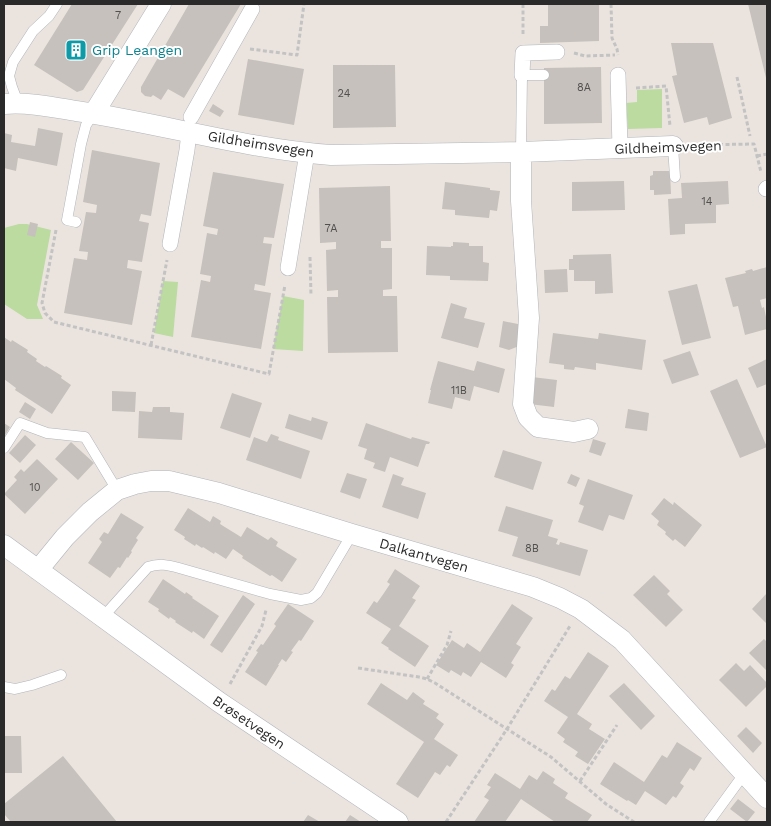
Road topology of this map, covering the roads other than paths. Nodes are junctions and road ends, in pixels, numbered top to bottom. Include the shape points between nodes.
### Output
1 (57, 4) edge
2 (161, 4) edge
3 (252, 9) dead end
4 (563, 52) road end
5 (522, 75) junction
6 (544, 75) dead end
7 (618, 82) road end
8 (11, 103) edge
9 (94, 113) junction
10 (190, 124) junction
11 (672, 140) joint
12 (620, 148) junction
13 (521, 152) junction
14 (307, 153) junction
15 (675, 177) dead end
16 (76, 222) dead end
17 (170, 244) dead end
18 (288, 268) dead end
19 (588, 429) dead end
20 (4, 448) edge
21 (117, 490) junction
22 (352, 534) junction
23 (4, 545) edge
24 (38, 570) junction
25 (103, 618) junction
26 (61, 675) dead end
27 (4, 687) edge
28 (744, 774) junction
29 (767, 798) edge
30 (398, 822) edge
31 (709, 822) edge

1 - 8 lane via 12,62 9,76
2 - 9 street
3 - 10 street
4 - 5 street via 523,53
5 - 6 lane
5 - 13 lane
7 - 12 street
8 - 9 street, Gildheimsvegen
9 - 10 street, Gildheimsvegen
9 - 16 lane via 81,144 67,220
10 - 14 street, Gildheimsvegen via 277,149
10 - 17 street
11 - 12 street, Gildheimsvegen
11 - 15 lane
12 - 13 street, Gildheimsvegen
13 - 14 street, Gildheimsvegen
13 - 19 street via 529,318 523,404 528,417 538,426 574,432
14 - 18 street
20 - 21 lane via 20,423 47,433 85,437
21 - 22 street, Dalkantvegen via 151,481 169,482 219,493
21 - 24 street, Dalkantvegen via 65,537
22 - 25 lane via 311,598 301,600 270,594 165,564 148,567
22 - 28 street, Dalkantvegen via 533,587 581,609 622,640
23 - 24 street, Brøsetvegen
24 - 25 street, Brøsetvegen
25 - 30 street, Brøsetvegen via 220,702
26 - 27 lane via 15,689
28 - 29 street, Dalkantvegen
28 - 31 lane

